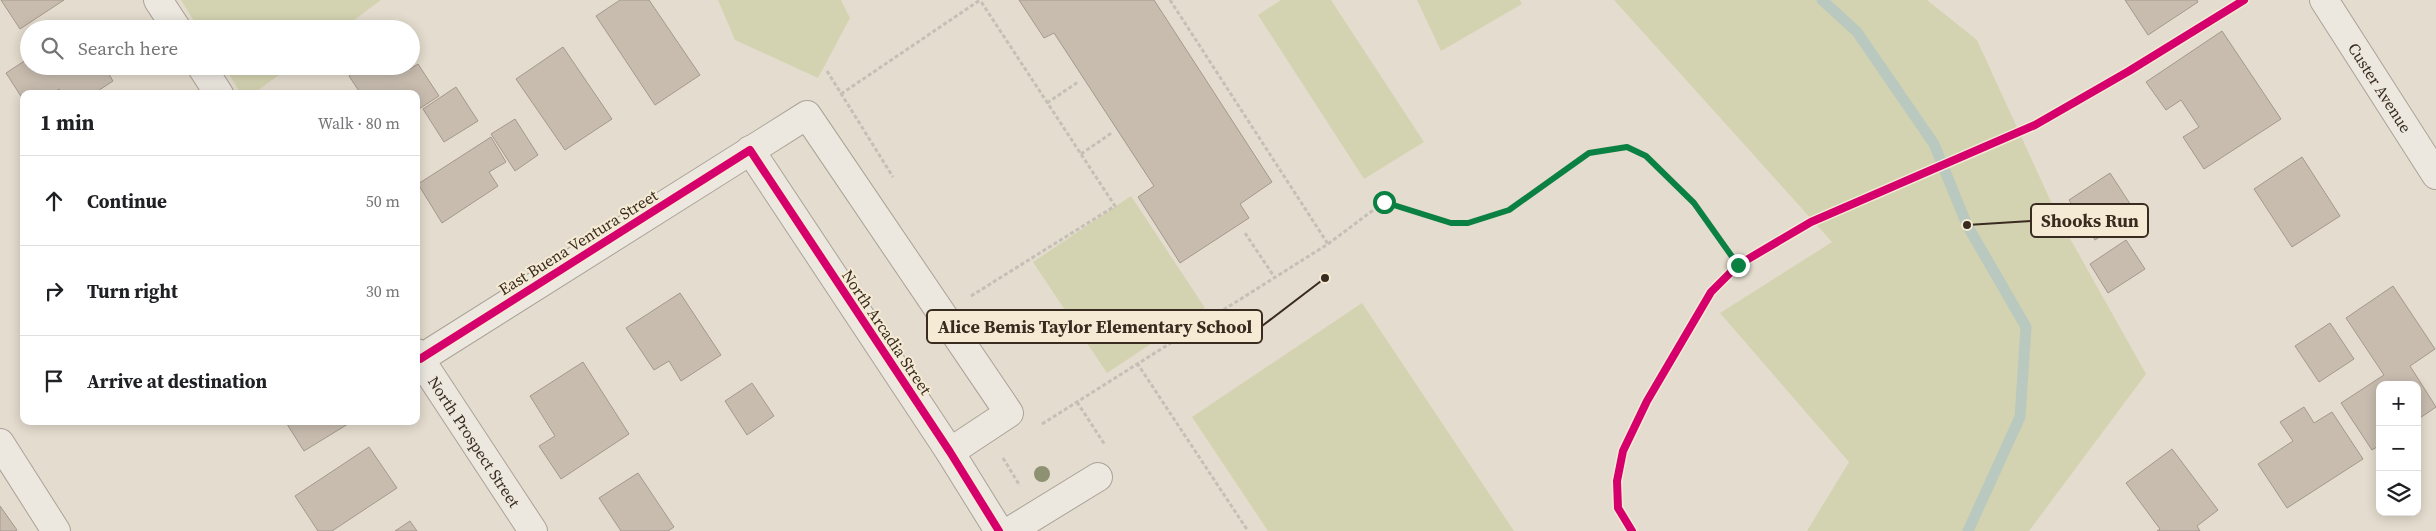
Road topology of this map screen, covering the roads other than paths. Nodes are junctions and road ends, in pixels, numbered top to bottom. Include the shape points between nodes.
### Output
1 (158, 0) edge
2 (2324, 0) edge
3 (171, 20) edge
4 (208, 75) edge
5 (217, 90) edge
6 (750, 150) junction
7 (2436, 175) edge
8 (420, 355) edge
9 (420, 359) edge
10 (0, 443) edge
11 (950, 452) junction
12 (1098, 477) dead end
13 (56, 531) edge
14 (533, 531) edge
15 (999, 531) edge
16 (1010, 531) edge

1 - 3 street
2 - 7 street, Custer Avenue
4 - 5 street
6 - 8 street, East Buena Ventura Street
6 - 11 street, North Arcadia Street
6 - 11 street, East Buena Ventura Street via 807,114 1009,413
9 - 14 street, North Prospect Street
10 - 13 street
11 - 15 street, North Arcadia Street
12 - 16 street

